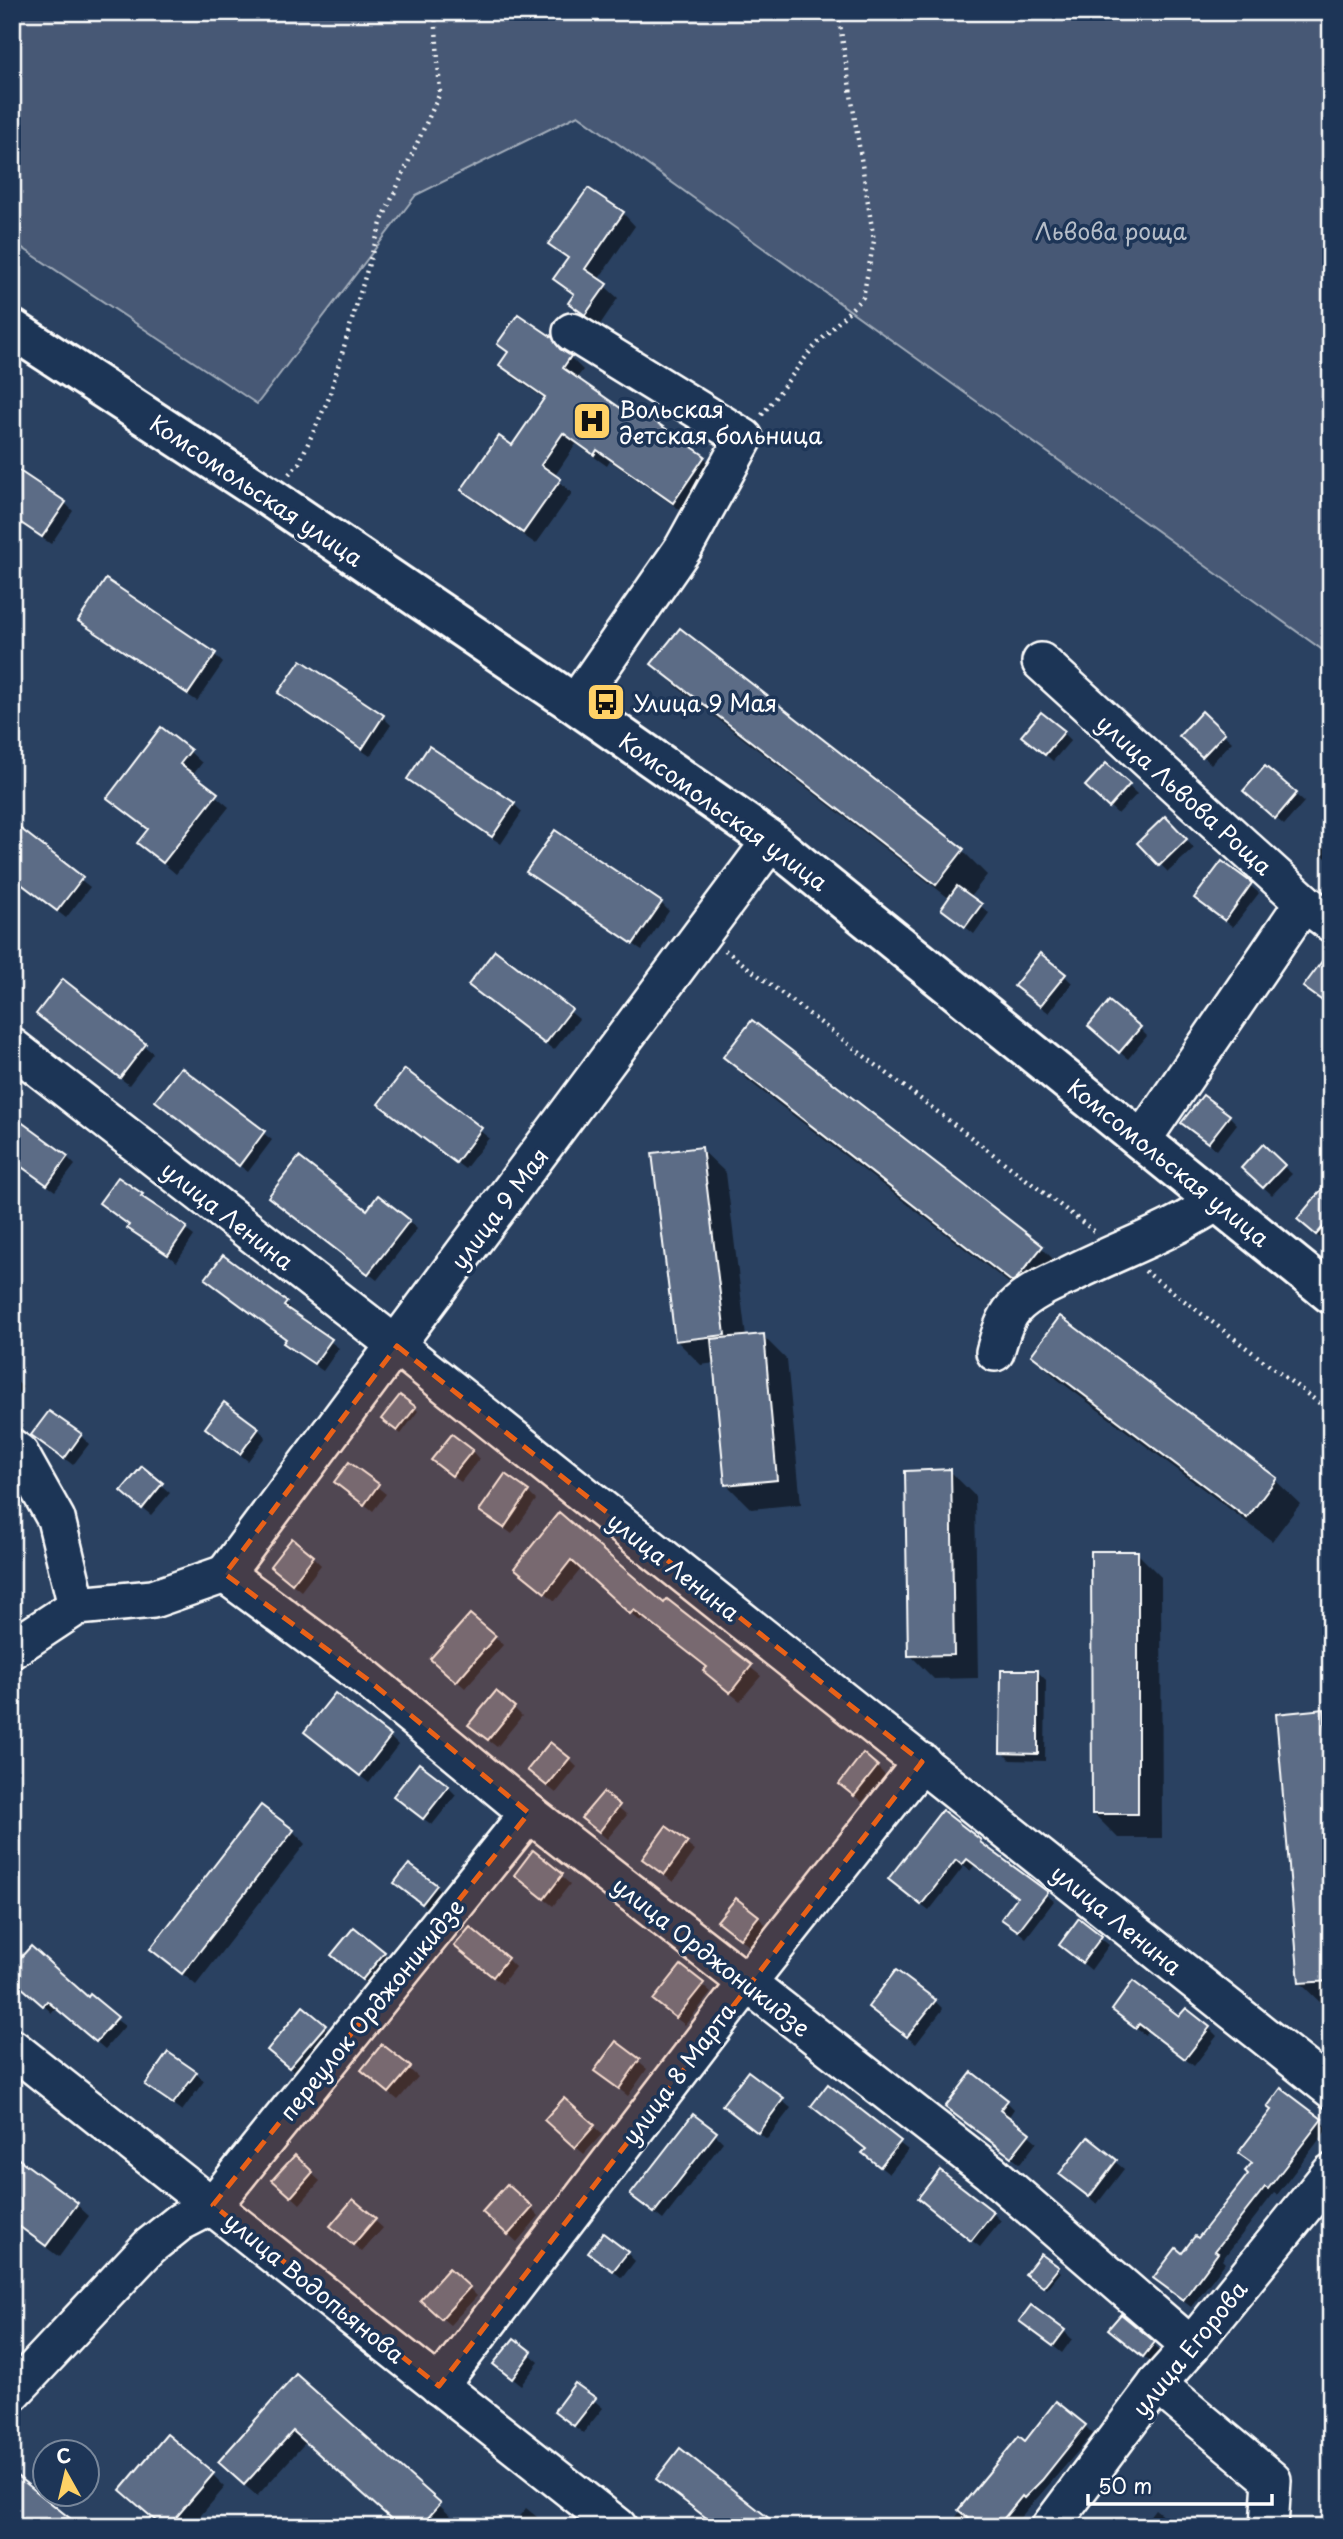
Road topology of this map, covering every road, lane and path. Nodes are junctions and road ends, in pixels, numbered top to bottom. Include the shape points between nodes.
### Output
1 (435, 12) edge
2 (838, 12) edge
3 (12, 329) edge
4 (572, 332) dead end
5 (744, 438) junction
6 (268, 496) junction
7 (1041, 662) dead end
8 (575, 704) junction
9 (771, 841) junction
10 (1317, 913) edge
11 (703, 933) junction
12 (12, 1047) edge
13 (1142, 1140) junction
14 (1218, 1201) junction
15 (1118, 1250) junction
16 (1331, 1294) edge
17 (397, 1346) junction
18 (995, 1352) dead end
19 (1331, 1412) edge
20 (16, 1451) edge
21 (225, 1574) junction
22 (77, 1606) junction
23 (12, 1649) edge
24 (922, 1762) junction
25 (529, 1813) junction
26 (747, 1983) junction
27 (12, 2048) edge
28 (1331, 2089) edge
29 (1331, 2173) edge
30 (213, 2205) junction
31 (1191, 2346) junction
32 (1157, 2384) junction
33 (439, 2386) junction
34 (12, 2393) edge
35 (618, 2527) edge
36 (1050, 2527) edge
37 (1269, 2527) edge

1 - 6 path via 440,93 382,220 328,400 299,463
2 - 5 path via 874,241 863,297 811,349
3 - 6 main road, Комсомольская улица
4 - 5 street
5 - 8 street via 684,547
6 - 8 main road, Комсомольская улица
7 - 10 street, улица Львова Роща
8 - 9 main road, Комсомольская улица
9 - 11 street, улица 9 Мая
9 - 13 main road, Комсомольская улица
10 - 13 street
11 - 15 path
11 - 17 street, улица 9 Мая
12 - 17 street, улица Ленина
13 - 14 main road, Комсомольская улица
14 - 15 street via 1189,1221
14 - 16 main road, Комсомольская улица
15 - 18 street via 1042,1288 1014,1308
15 - 19 path
17 - 21 street, улица 9 Мая
17 - 24 street, улица Ленина
20 - 22 street via 56,1519
21 - 22 street via 153,1599
21 - 25 street, улица Орджоникидзе via 367,1679
22 - 23 street
24 - 26 street, улица 8 Марта
24 - 28 street, улица Ленина
25 - 26 street, улица Орджоникидзе
25 - 30 street, переулок Орджоникидзе
26 - 31 street, улица Орджоникидзе via 990,2172
26 - 33 street, улица 8 Марта
27 - 30 street, улица Водопьянова
29 - 31 street, улица Егорова
30 - 33 street, улица Водопьянова
30 - 34 street via 180,2222 150,2246
31 - 32 street, улица Егорова
32 - 36 street, улица Егорова
32 - 37 street via 1272,2480
33 - 35 street, улица Водопьянова

